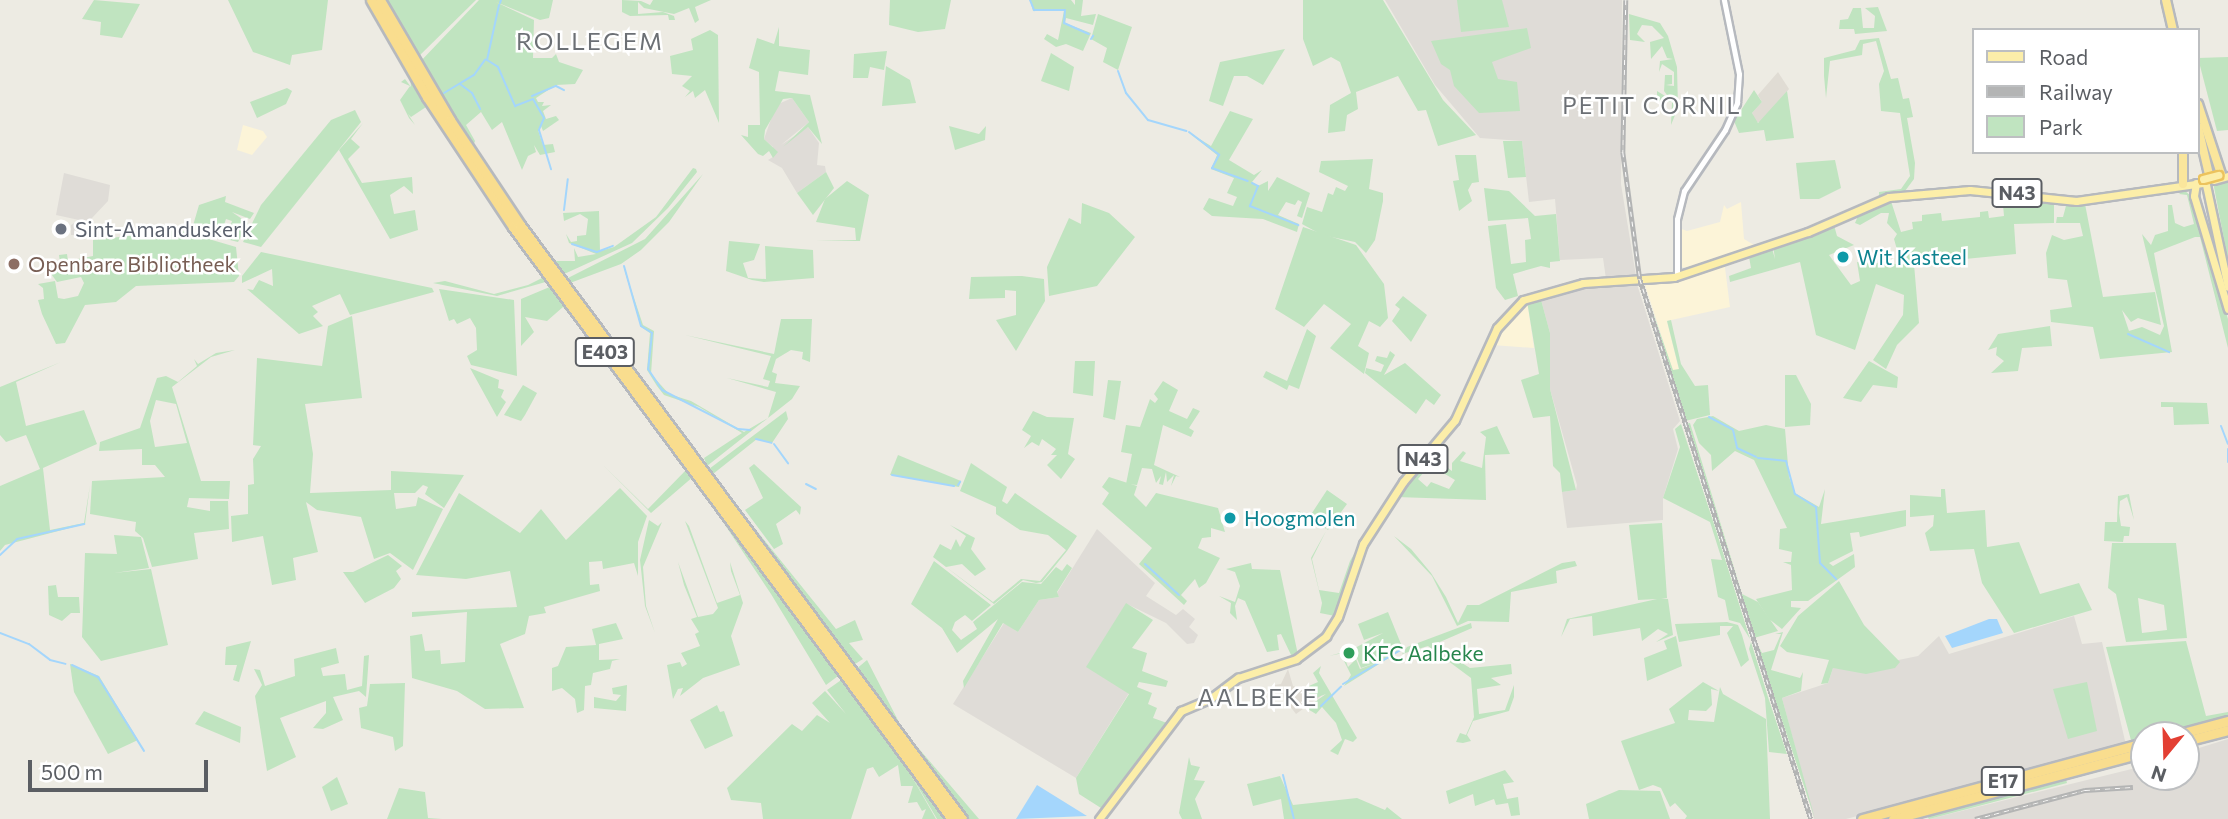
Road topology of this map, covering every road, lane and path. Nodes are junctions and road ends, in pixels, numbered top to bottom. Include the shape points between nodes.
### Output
1 (371, 0) edge
2 (380, 0) edge
3 (1724, 0) edge
4 (2168, 2) edge
5 (2174, 28) edge
6 (2200, 116) edge
7 (2200, 136) edge
8 (2185, 154) edge
9 (2200, 154) edge
10 (2210, 179) edge
11 (2228, 273) edge
12 (1679, 275) junction
13 (2228, 287) edge
14 (2228, 309) edge
15 (2226, 726) edge
16 (2200, 731) edge
17 (2200, 736) edge
18 (2130, 747) edge
19 (2130, 756) edge
20 (952, 819) edge
21 (962, 819) edge
22 (1099, 819) edge
23 (1862, 819) edge
24 (1893, 819) edge

1 - 20 highway, E403 via 505,216
2 - 21 highway, E403 via 520,225
3 - 12 main road via 1739,74 1737,103 1725,130 1684,191 1676,219
4 - 5 highway
6 - 10 highway
7 - 10 highway
8 - 10 highway
9 - 10 highway
10 - 11 main road
10 - 12 main road, N43 via 2076,201 1986,190 1899,195 1872,201 1808,232
10 - 13 main road
10 - 14 main road via 2194,196
12 - 22 main road, N43 via 1562,287 1532,295 1513,307 1494,332 1455,420 1403,482 1363,544 1338,617 1326,636 1296,659 1240,677 1177,714
15 - 16 highway
15 - 17 highway
18 - 23 highway, E17
19 - 24 highway, E17

